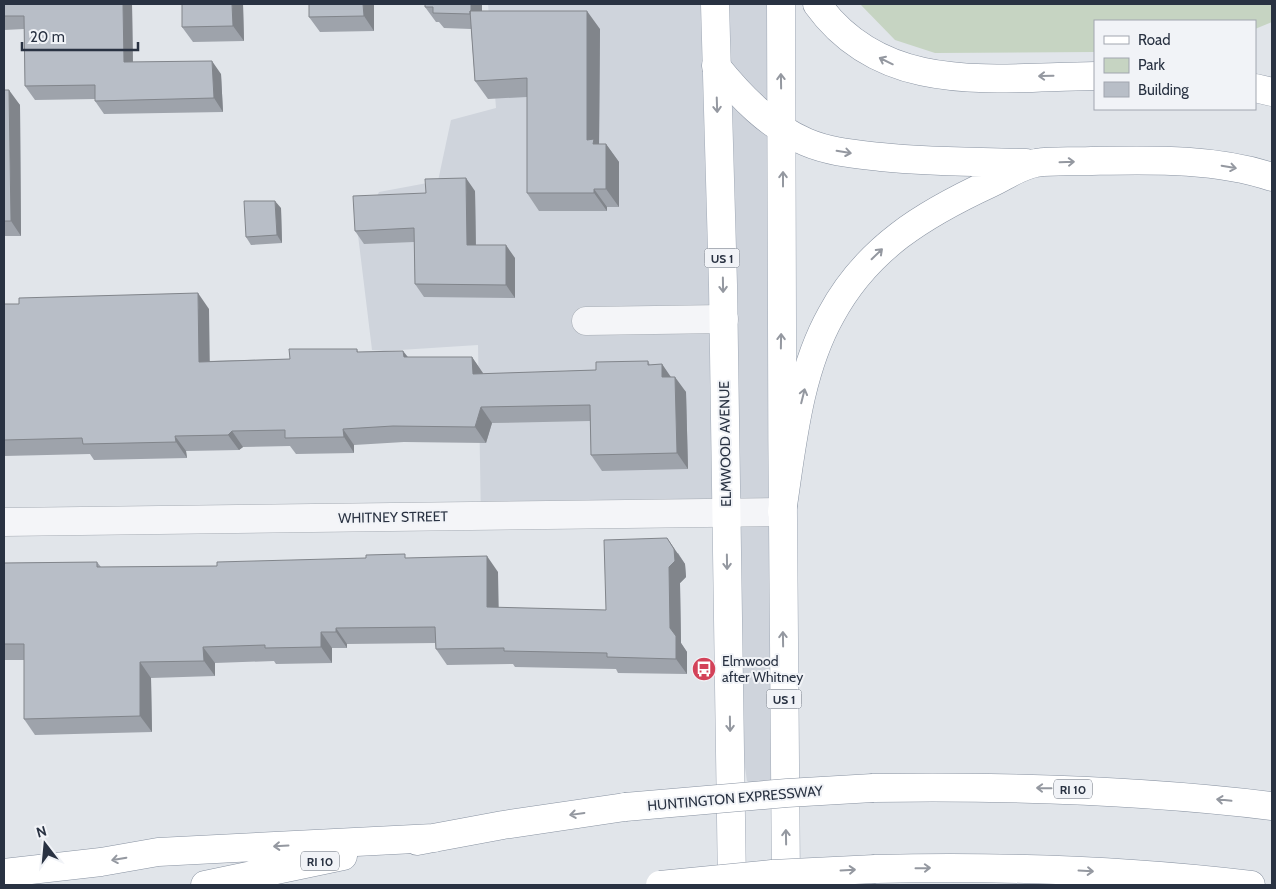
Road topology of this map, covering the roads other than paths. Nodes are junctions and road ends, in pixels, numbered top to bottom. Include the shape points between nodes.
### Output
1 (715, 4) edge
2 (781, 4) edge
3 (817, 4) edge
4 (716, 66) junction
5 (1094, 76) edge
6 (1256, 88) edge
7 (1272, 92) edge
8 (782, 129) junction
9 (1034, 163) junction
10 (1272, 176) edge
11 (724, 319) junction
12 (586, 320) dead end
13 (782, 512) junction
14 (726, 513) junction
15 (4, 522) edge
16 (1272, 806) edge
17 (434, 838) junction
18 (4, 874) edge
19 (205, 885) edge
20 (660, 885) edge
21 (732, 885) edge
22 (786, 885) edge
23 (1252, 885) edge

1 - 4 main road, ELMWOOD AVENUE / US 1
8 -> 2 main road, US 1
5 -> 3 main road via 995,77 922,73 894,65 868,52 845,36
4 - 8 main road via 749,104
4 -> 11 main road, ELMWOOD AVENUE / US 1
6 - 7 main road
8 -> 9 main road via 805,142 848,153 949,162
13 -> 8 main road, US 1
9 -> 10 main road via 1161,160 1210,164
13 -> 9 main road via 794,433 814,355 830,316 850,285 875,255 907,228 939,208
11 - 12 street
11 - 14 main road, ELMWOOD AVENUE / US 1
13 - 14 street, WHITNEY STREET
22 -> 13 main road, US 1
14 - 15 street, WHITNEY STREET
14 -> 21 main road, ELMWOOD AVENUE / US 1
16 -> 17 main road, HUNTINGTON EXPRESSWAY / RI 10, bridge via 1075,789 873,788 787,792 625,807
17 -> 18 main road via 158,852
17 - 19 main road, HUNTINGTON EXPRESSWAY / RI 10
20 -> 23 main road, bridge via 772,874 994,867 1131,873

